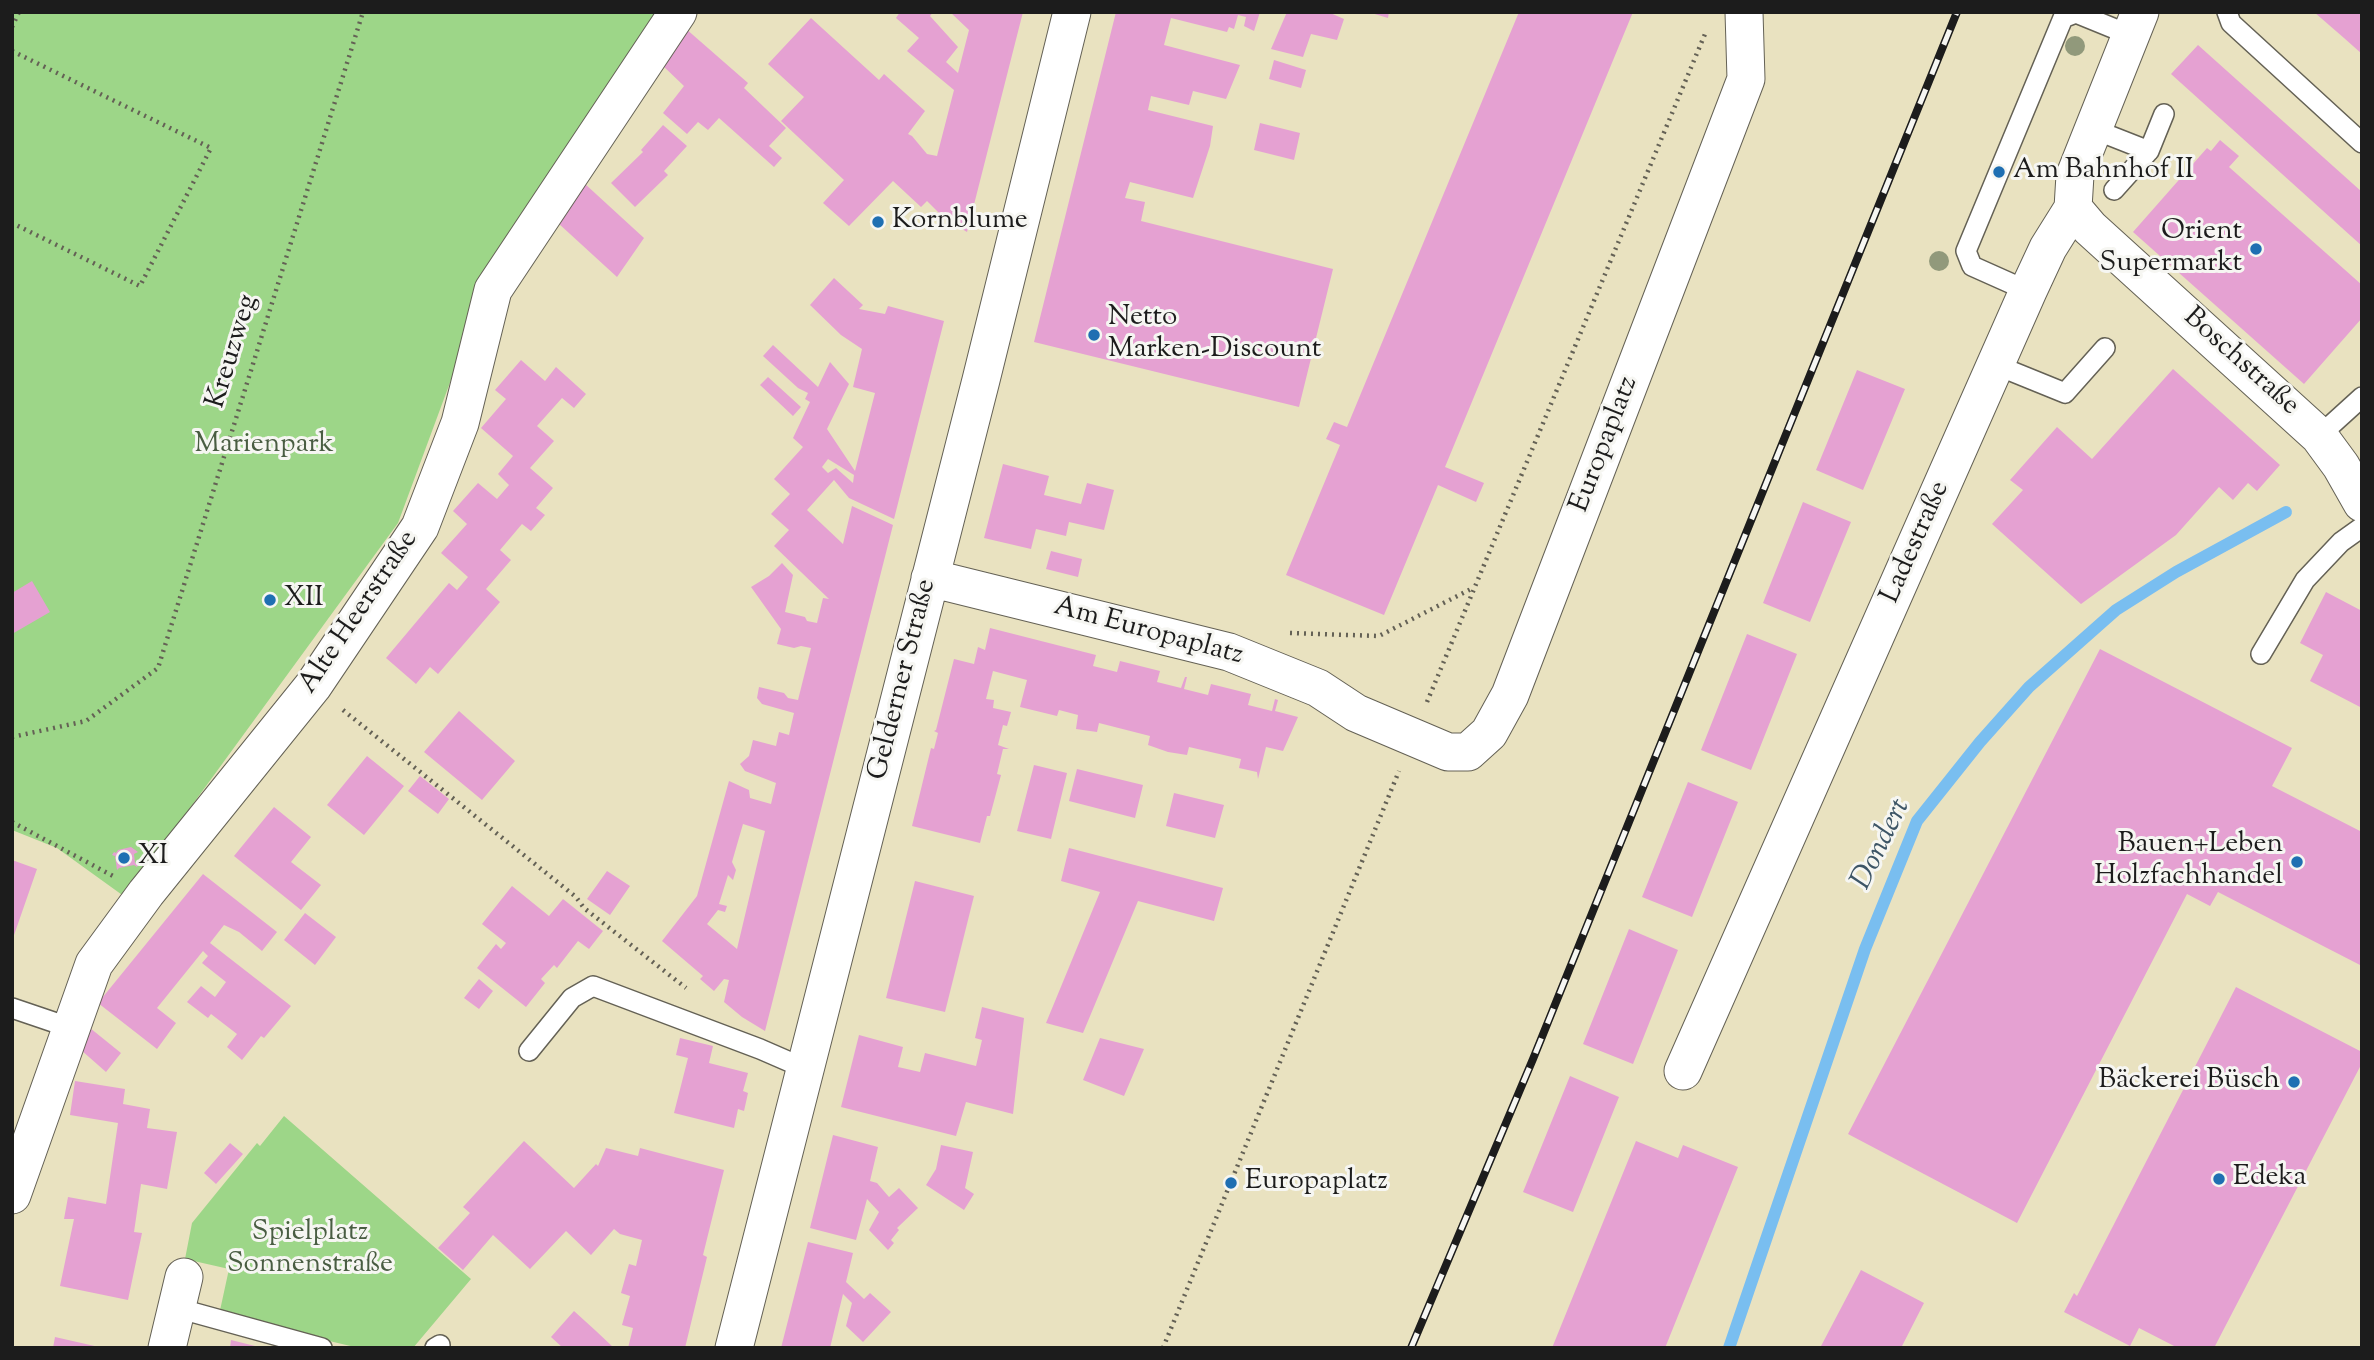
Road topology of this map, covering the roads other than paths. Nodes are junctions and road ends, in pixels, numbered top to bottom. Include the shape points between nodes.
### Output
1 (678, 12) edge
2 (1072, 12) edge
3 (2227, 12) edge
4 (1743, 18) edge
5 (2135, 24) edge
6 (2164, 114) dead end
7 (2093, 130) junction
8 (2362, 143) edge
9 (2149, 151) junction
10 (2114, 190) dead end
11 (2073, 208) junction
12 (2028, 291) junction
13 (2105, 348) dead end
14 (1996, 365) junction
15 (2362, 397) edge
16 (2319, 436) junction
17 (2362, 503) edge
18 (2362, 527) edge
19 (930, 578) junction
20 (2260, 654) dead end
21 (1356, 713) joint
22 (12, 1008) edge
23 (71, 1028) junction
24 (529, 1051) dead end
25 (806, 1069) junction
26 (1683, 1071) dead end
27 (12, 1195) edge
28 (180, 1292) joint
29 (167, 1348) edge
30 (322, 1348) edge
31 (734, 1348) edge

1 - 23 street, Alte Heerstraße via 493,290 460,423 419,527 313,686 94,964
2 - 19 street, Gelderner Straße
3 - 8 lane via 2231,23
4 - 21 street, Europaplatz via 1746,79 1510,695 1489,733 1468,752 1448,752
5 - 7 street, Ladestraße
5 - 12 lane via 2076,13 2063,18 1966,251 1972,266
6 - 9 lane
7 - 9 lane
7 - 11 street, Ladestraße via 2075,175
9 - 10 lane
11 - 12 street, Ladestraße
11 - 16 street, Boschstraße
12 - 14 street, Ladestraße
13 - 14 lane via 2065,393
14 - 26 street, Ladestraße
15 - 16 lane
16 - 17 street, Boschstraße
18 - 20 lane via 2341,541 2305,580
19 - 21 street, Am Europaplatz via 1228,652 1318,688
19 - 25 street, Gelderner Straße
22 - 23 lane
23 - 27 street, Alte Heerstraße
24 - 25 lane via 572,998 593,986
25 - 31 street, Gelderner Straße
28 - 29 street
28 - 30 lane

